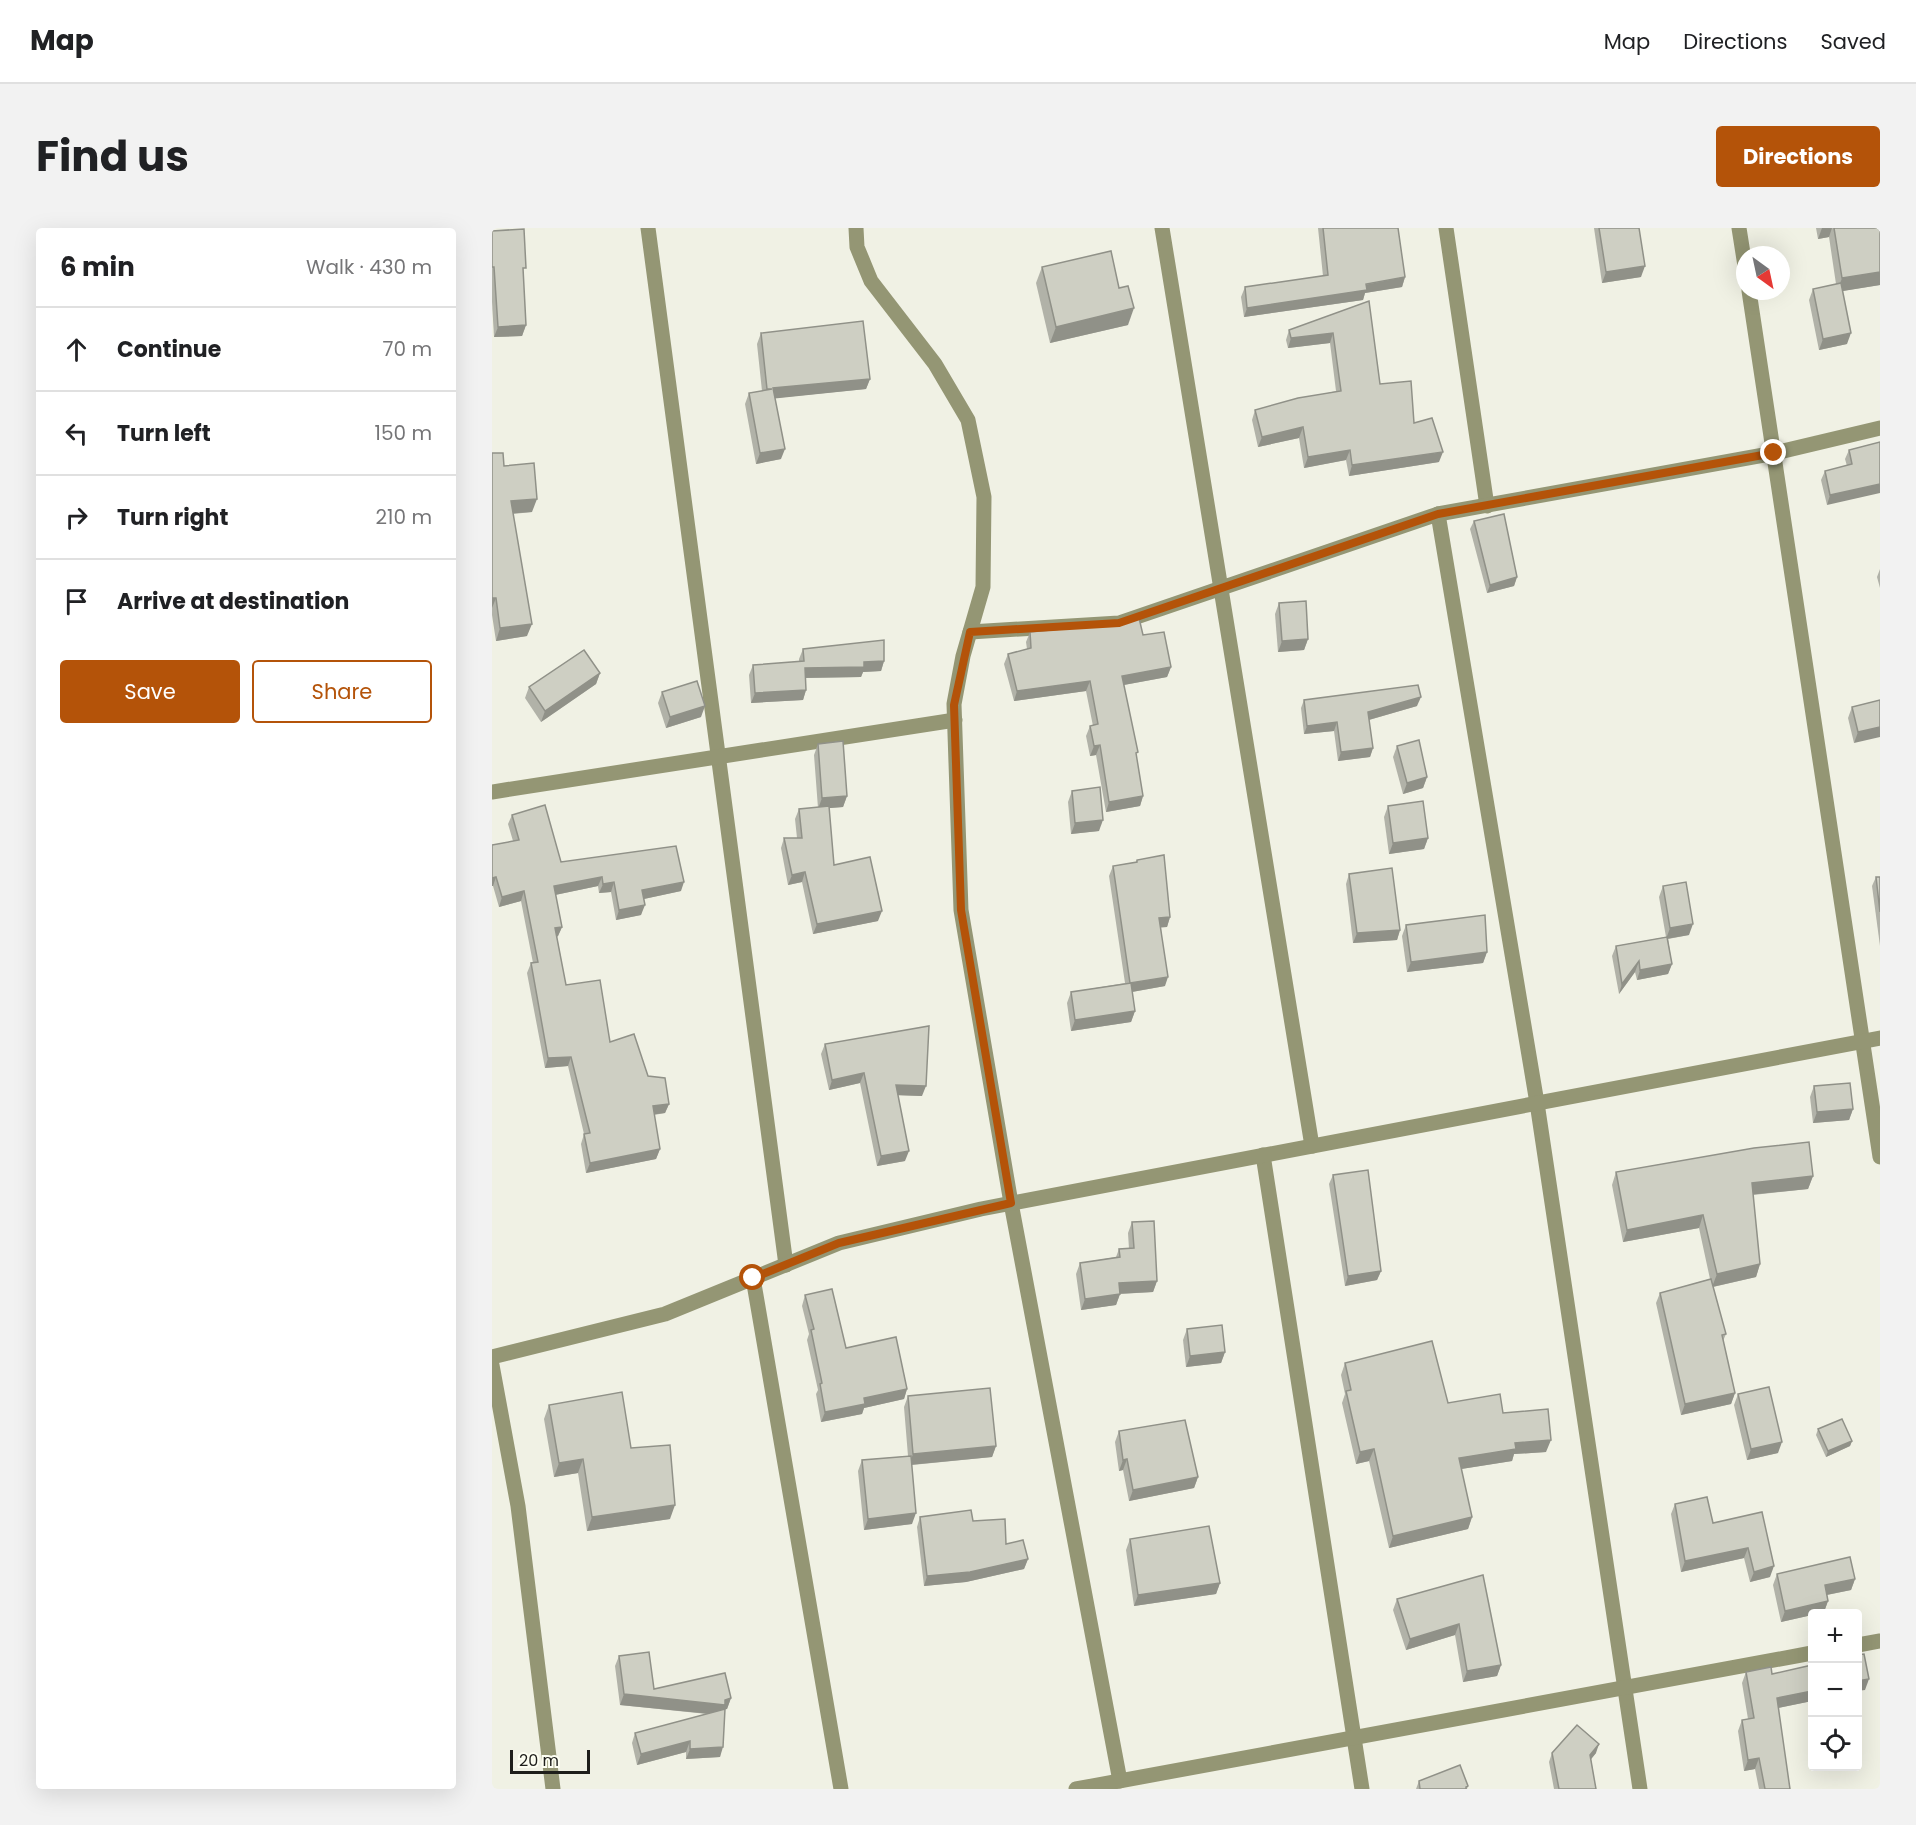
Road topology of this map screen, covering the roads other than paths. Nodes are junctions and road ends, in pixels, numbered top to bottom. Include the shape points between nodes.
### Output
1 (648, 228) edge
2 (856, 228) edge
3 (1162, 228) edge
4 (1446, 228) edge
5 (1739, 228) edge
6 (1742, 246) edge
7 (1750, 300) edge
8 (1880, 428) edge
9 (1774, 453) junction
10 (1487, 506) junction
11 (1438, 514) junction
12 (1221, 588) junction
13 (970, 632) junction
14 (955, 720) junction
15 (718, 756) junction
16 (492, 792) edge
17 (1880, 1038) edge
18 (1864, 1041) junction
19 (1537, 1103) junction
20 (1312, 1146) junction
21 (1263, 1155) junction
22 (1880, 1156) edge
23 (1011, 1203) junction
24 (786, 1265) junction
25 (753, 1278) junction
26 (492, 1357) edge
27 (492, 1365) edge
28 (1880, 1641) edge
29 (1862, 1644) edge
30 (1808, 1654) edge
31 (1625, 1688) junction
32 (1355, 1738) junction
33 (1120, 1781) junction
34 (553, 1789) edge
35 (841, 1789) edge
36 (1076, 1789) edge
37 (1362, 1789) edge
38 (1640, 1789) edge

1 - 15 street
2 - 13 street via 857,247 871,282 935,364 968,420 984,497 983,587
3 - 12 street
4 - 10 street
5 - 6 street
7 - 9 street
8 - 9 street
9 - 10 street
9 - 18 street
10 - 11 street
11 - 12 street
11 - 19 street
12 - 13 street via 1119,623
12 - 20 street
13 - 14 street via 954,705
14 - 15 street
14 - 23 street via 961,910
15 - 16 street
15 - 24 street
17 - 18 street
18 - 19 street
18 - 22 street
19 - 20 street
19 - 31 street
20 - 21 street
21 - 23 street
21 - 32 street
23 - 24 street via 839,1243
23 - 33 street
24 - 25 street
25 - 26 street via 665,1314
25 - 35 street
27 - 34 street via 518,1506
28 - 29 street
30 - 31 street
31 - 32 street
31 - 38 street
32 - 33 street
32 - 37 street
33 - 36 street

